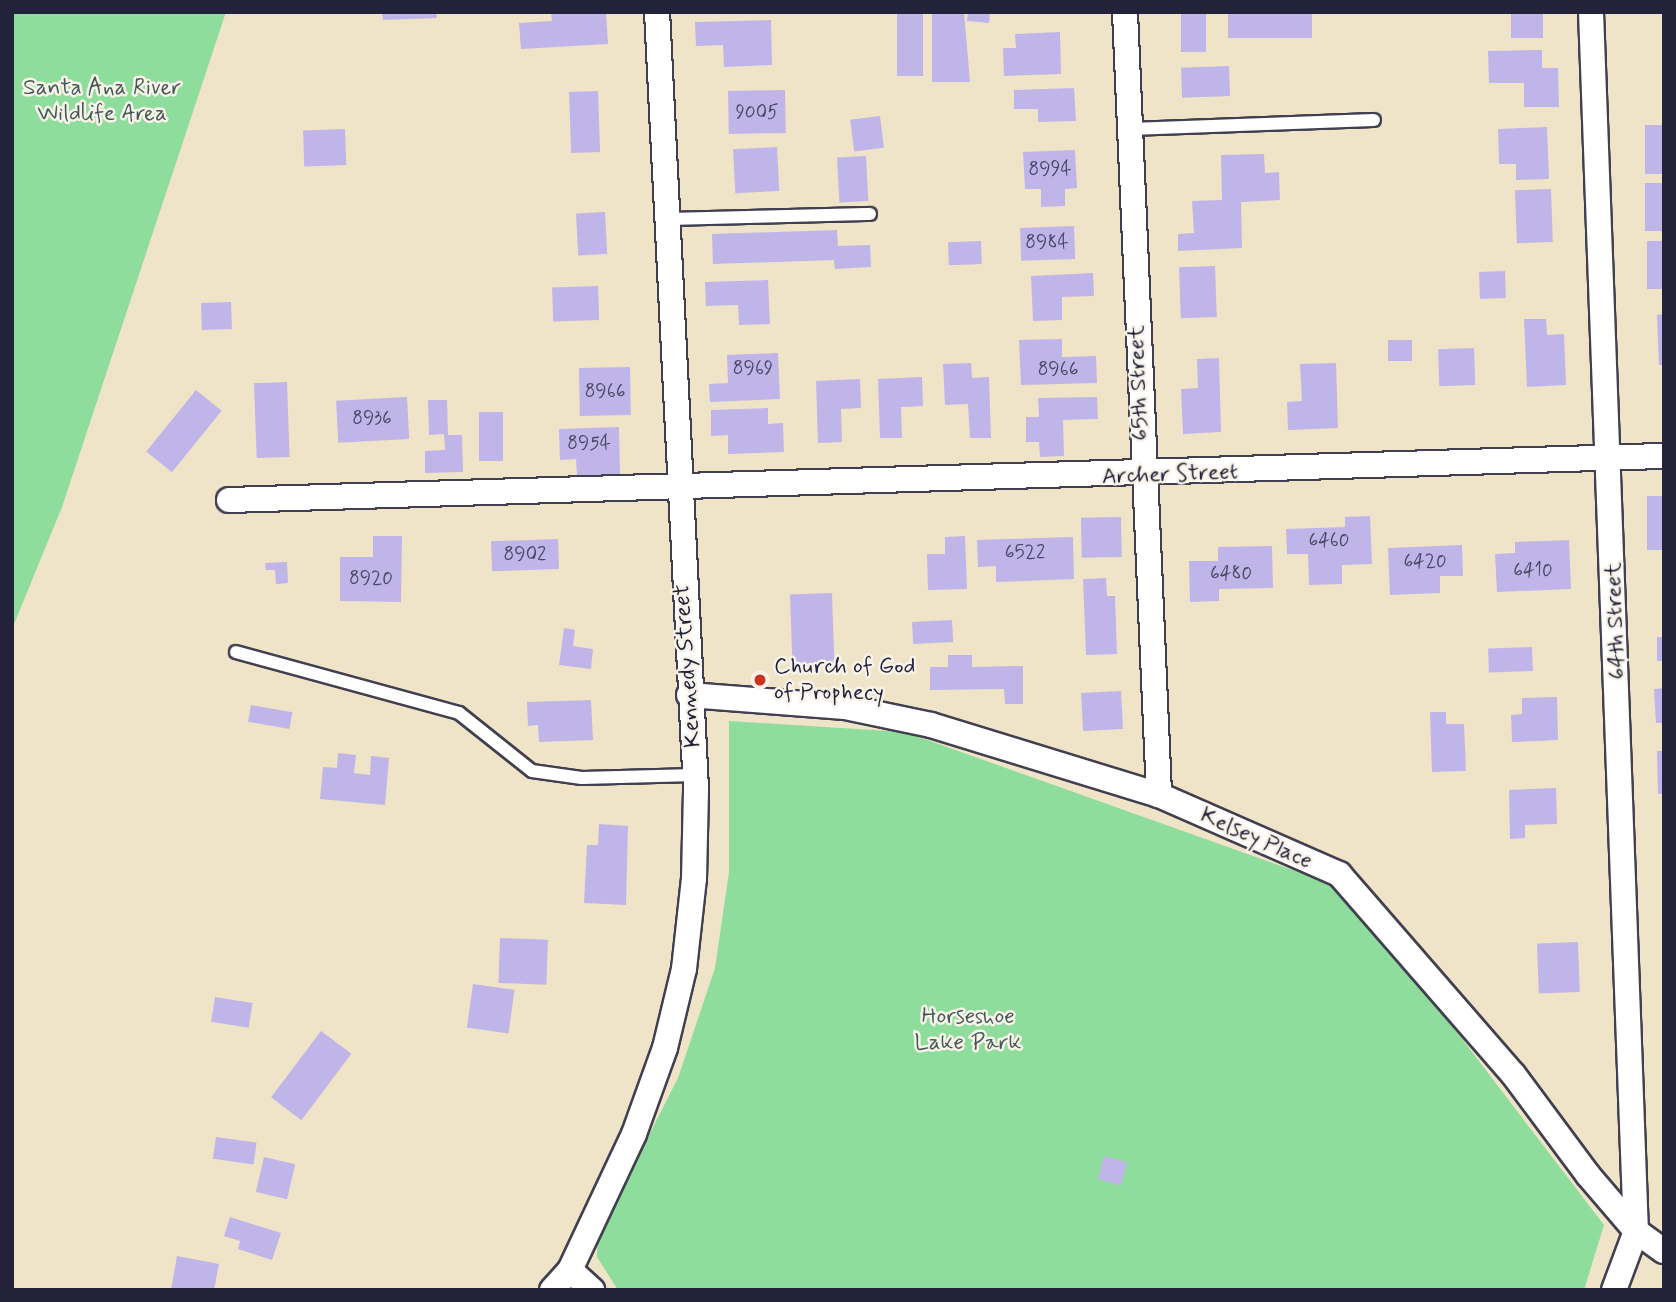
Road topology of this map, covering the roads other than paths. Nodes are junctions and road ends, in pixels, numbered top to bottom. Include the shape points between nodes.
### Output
1 (657, 12) edge
2 (1125, 12) edge
3 (1591, 12) edge
4 (1374, 120) dead end
5 (1130, 129) junction
6 (870, 214) dead end
7 (665, 219) junction
8 (1664, 456) edge
9 (1609, 460) junction
10 (1143, 476) junction
11 (677, 491) junction
12 (229, 500) dead end
13 (236, 652) dead end
14 (689, 695) junction
15 (695, 775) junction
16 (1159, 795) junction
17 (1636, 1231) junction
18 (1664, 1251) edge
19 (570, 1270) junction
20 (552, 1290) edge
21 (592, 1290) edge
22 (1614, 1290) edge

1 - 7 street, Kennedy Street
2 - 5 street, 65th Street
3 - 9 street, 64th Street
4 - 5 lane
5 - 10 street, 65th Street
6 - 7 lane
7 - 11 street, Kennedy Street
8 - 9 street, Archer Street
9 - 10 street, Archer Street
9 - 17 street, 64th Street
10 - 11 street, Archer Street
10 - 16 street, 65th Street
11 - 12 street, Archer Street
11 - 14 street, Kennedy Street
13 - 15 lane via 459,713 531,771 582,778
14 - 15 street, Kennedy Street
14 - 16 street, Kelsey Place via 845,707 932,725
15 - 19 street, Kennedy Street via 695,879 684,969 665,1048 634,1134
16 - 17 street, Kelsey Place via 1339,874 1392,928
17 - 18 street, Kelsey Place
17 - 22 street
19 - 20 street, Kennedy Street
19 - 21 street

